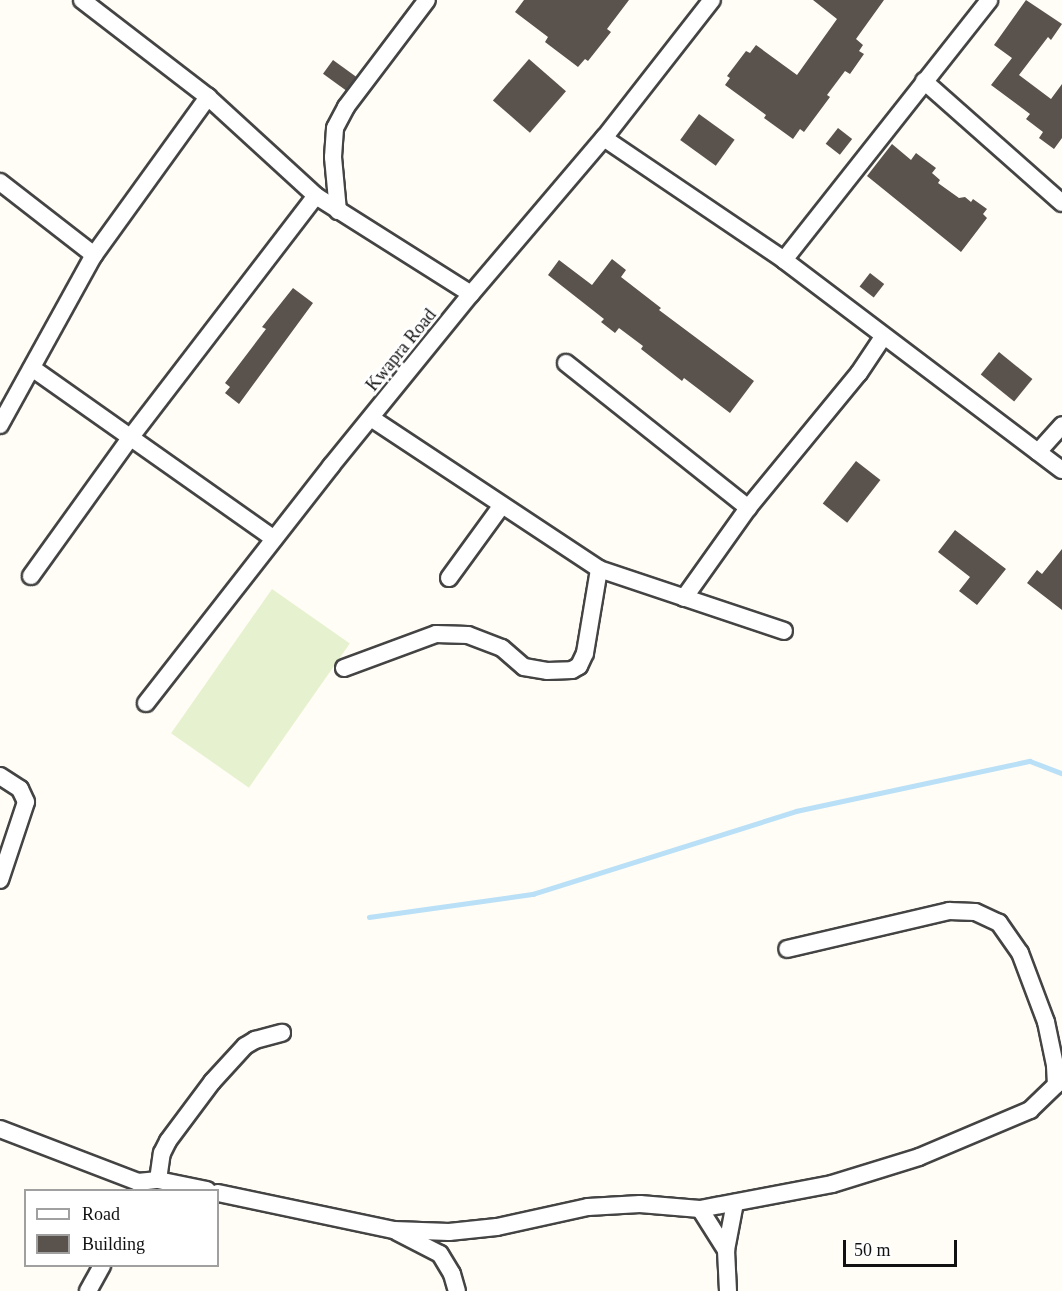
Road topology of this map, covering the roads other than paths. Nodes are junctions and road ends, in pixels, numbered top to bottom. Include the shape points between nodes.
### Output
1 (82, 0) edge
2 (712, 0) edge
3 (988, 0) edge
4 (424, 1) edge
5 (924, 81) junction
6 (208, 97) junction
7 (604, 138) junction
8 (0, 182) edge
9 (316, 196) junction
10 (1062, 203) edge
11 (338, 211) junction
12 (94, 255) junction
13 (784, 260) junction
14 (471, 294) junction
15 (883, 337) junction
16 (566, 363) dead end
17 (32, 368) junction
18 (371, 418) junction
19 (0, 425) edge
20 (1062, 425) edge
21 (130, 438) junction
22 (1038, 452) junction
23 (1062, 470) edge
24 (502, 505) junction
25 (748, 508) junction
26 (274, 539) junction
27 (599, 569) junction
28 (31, 576) dead end
29 (449, 578) dead end
30 (684, 597) junction
31 (784, 631) dead end
32 (344, 668) dead end
33 (146, 703) dead end
34 (0, 776) edge
35 (0, 880) edge
36 (788, 949) dead end
37 (282, 1033) dead end
38 (0, 1129) edge
39 (158, 1180) junction
40 (137, 1186) edge
41 (198, 1189) edge
42 (219, 1193) edge
43 (735, 1203) junction
44 (700, 1209) junction
45 (393, 1230) junction
46 (726, 1250) junction
47 (101, 1267) edge
48 (88, 1291) edge
49 (457, 1291) edge
50 (728, 1291) edge

1 - 6 street
2 - 7 street, Kwapra Road
3 - 5 street
4 - 11 street via 346,107 335,128 333,157
5 - 10 street
5 - 13 street
6 - 9 street
6 - 12 street
7 - 13 street
7 - 14 street, Kwapra Road
8 - 12 street
9 - 11 street
9 - 21 street
11 - 14 street
12 - 17 street
13 - 15 street
14 - 18 street, Kwapra Road
15 - 22 street
15 - 25 street via 859,373
16 - 25 street
17 - 19 street
17 - 21 street
18 - 24 street, Kwapra Road
18 - 26 street
20 - 22 street
21 - 26 street
21 - 28 street
22 - 23 street
24 - 27 street, Kwapra Road
24 - 29 street
25 - 30 street
26 - 33 street
27 - 30 street, Kwapra Road
27 - 32 street via 585,653 579,666 572,670 524,667 502,648 468,635 436,634
30 - 31 street, Kwapra Road
34 - 35 street via 20,789 26,802
36 - 43 street via 949,911 975,912 999,923 1020,953 1046,1022 1056,1085 1030,1110 919,1157 832,1184
37 - 39 street via 245,1046 212,1082 168,1141
38 - 40 street
39 - 40 street
39 - 41 street
42 - 45 street
43 - 44 street
43 - 46 street
44 - 45 street via 640,1204 598,1207 497,1227 449,1232
44 - 46 street
45 - 49 street via 440,1254
46 - 50 street
47 - 48 street

